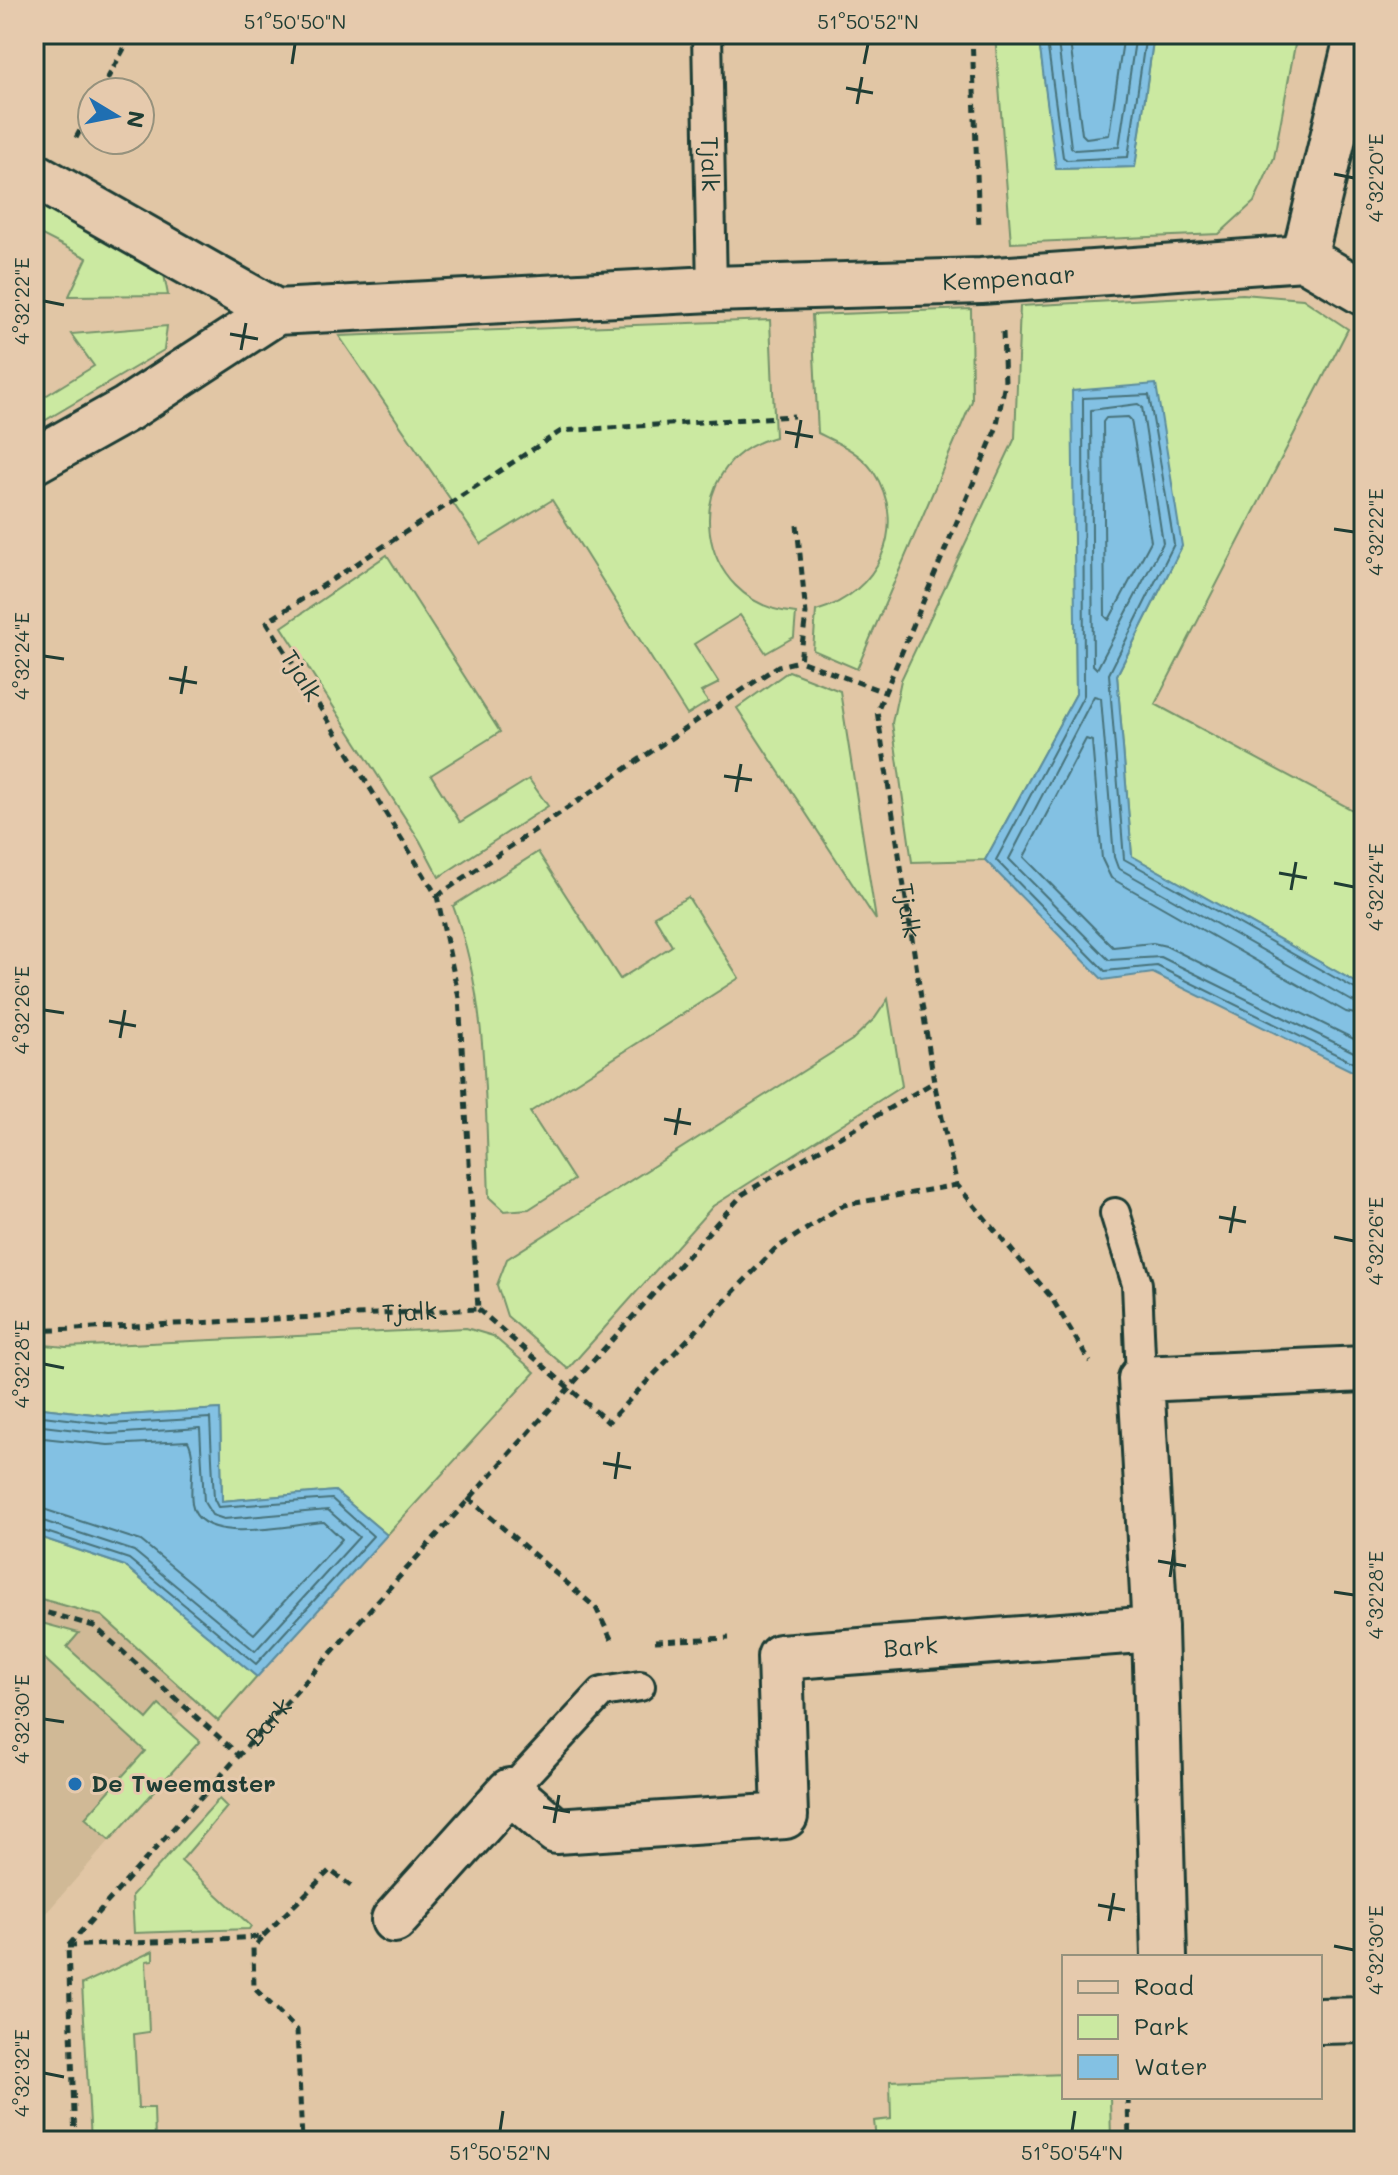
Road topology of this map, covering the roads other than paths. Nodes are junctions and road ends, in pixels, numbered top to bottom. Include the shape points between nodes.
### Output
1 (707, 34) edge
2 (1358, 34) edge
3 (34, 175) edge
4 (1304, 258) junction
5 (712, 289) junction
6 (1364, 293) edge
7 (276, 312) junction
8 (34, 461) edge
9 (1115, 1213) dead end
10 (1364, 1369) edge
11 (1141, 1379) junction
12 (1155, 1629) junction
13 (640, 1686) dead end
14 (510, 1791) junction
15 (394, 1920) road end
16 (1164, 1955) edge
17 (1364, 2020) edge
18 (1322, 2021) edge

1 - 5 lane, Tjalk
2 - 4 street
3 - 7 street
4 - 5 street, Kempenaar via 991,280
4 - 6 street
5 - 7 street
7 - 8 street via 127,409
9 - 11 lane via 1137,1284
10 - 11 street
11 - 12 street
12 - 14 street, Bark via 780,1657 785,1816 556,1831
12 - 16 street
13 - 14 lane via 602,1692
14 - 15 street
17 - 18 street

